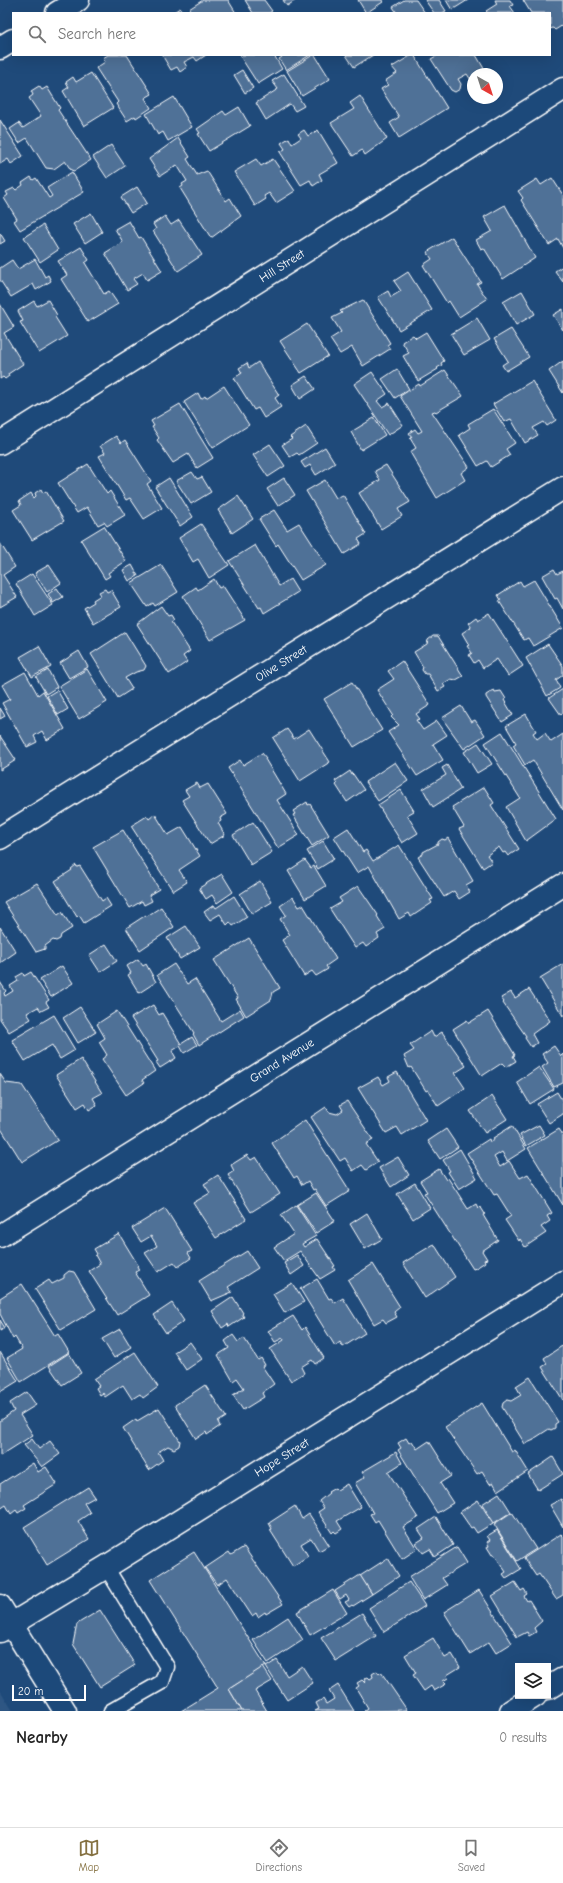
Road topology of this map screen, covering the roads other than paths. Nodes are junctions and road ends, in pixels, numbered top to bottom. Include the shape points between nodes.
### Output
1 (78, 0) edge
2 (59, 12) edge
3 (12, 41) edge
4 (0, 48) edge
5 (563, 89) edge
6 (0, 443) edge
7 (563, 488) edge
8 (0, 838) edge
9 (563, 885) edge
10 (0, 1236) edge
11 (563, 1282) edge
12 (106, 1567) junction
13 (4, 1620) edge
14 (563, 1678) edge
15 (551, 1686) edge
16 (530, 1699) edge
17 (65, 1711) edge
18 (111, 1711) edge
19 (511, 1711) edge

1 - 2 street
3 - 4 street
5 - 6 street, Hill Street
7 - 8 street, Olive Street
9 - 10 street, Grand Avenue
11 - 12 street, Hope Street
12 - 13 street, Hope Street
12 - 18 lane via 167,1667 162,1682
13 - 17 street
14 - 15 street
16 - 19 street

